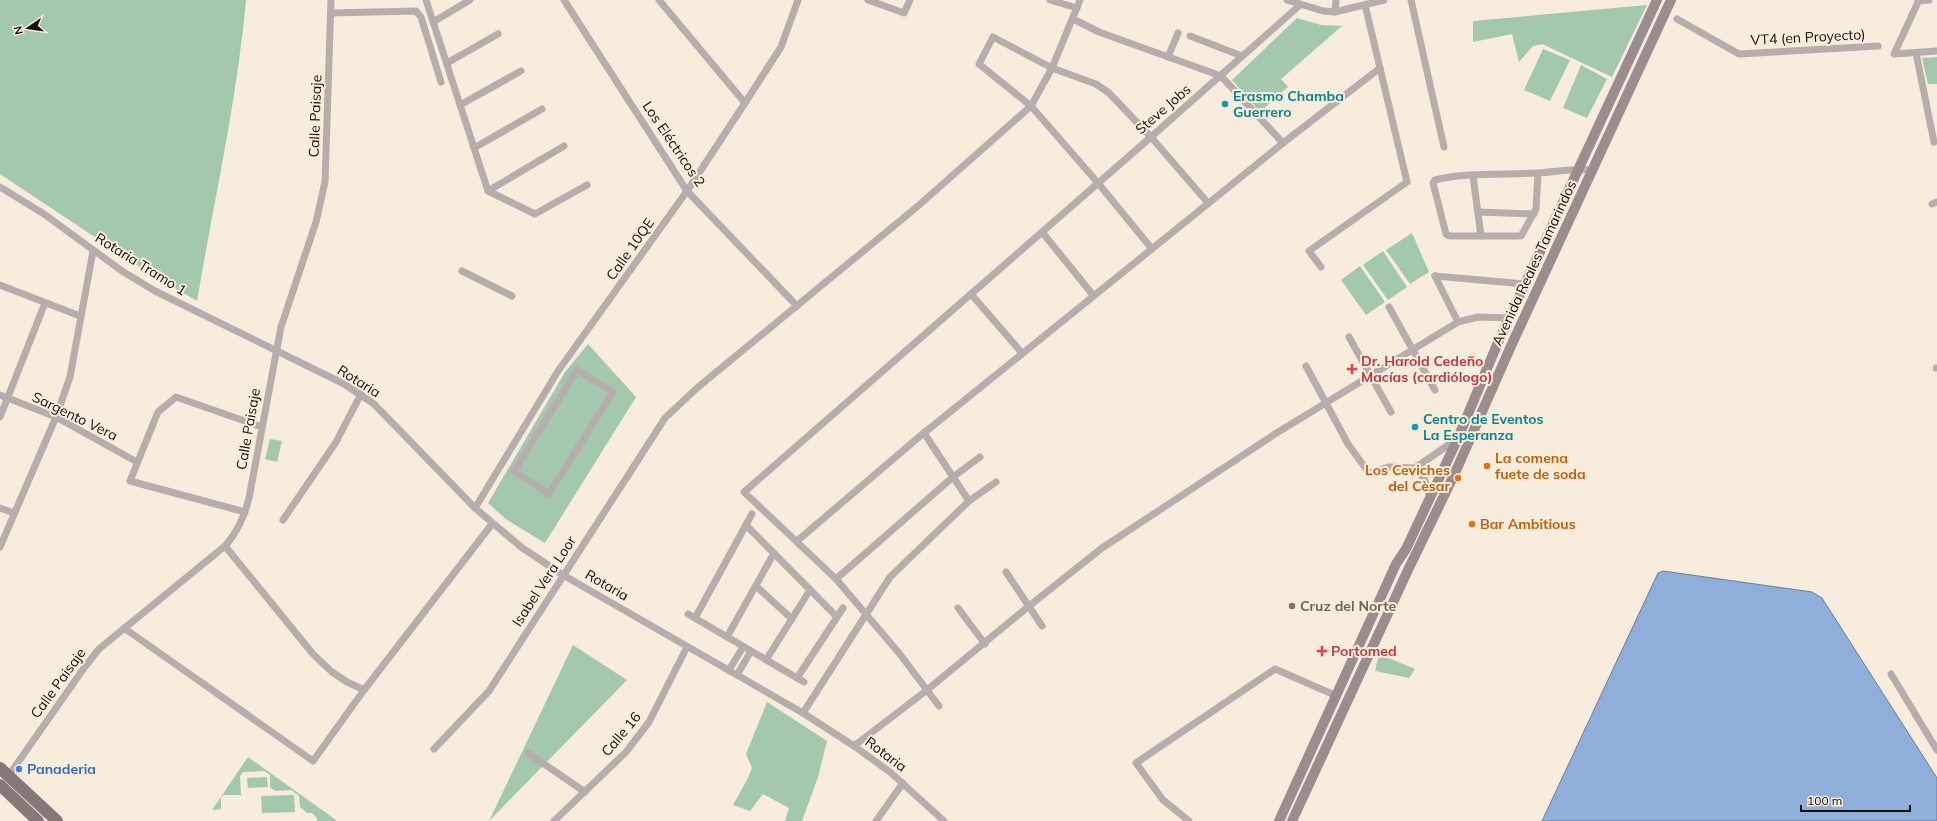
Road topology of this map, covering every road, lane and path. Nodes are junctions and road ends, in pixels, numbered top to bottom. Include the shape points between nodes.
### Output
1 (331, 0) edge
2 (426, 0) edge
3 (470, 0) edge
4 (564, 0) edge
5 (660, 0) edge
6 (798, 0) edge
7 (868, 0) edge
8 (910, 0) edge
9 (1050, 0) edge
10 (1080, 0) edge
11 (1287, 0) edge
12 (1336, 0) edge
13 (1384, 0) edge
14 (1411, 0) edge
15 (1671, 0) edge
16 (1929, 0) edge
17 (1919, 1) edge
18 (1655, 2) edge
19 (1300, 5) junction
20 (1366, 5) junction
21 (1077, 8) junction
22 (1335, 12) junction
23 (331, 13) junction
24 (1073, 19) junction
25 (1677, 19) dead end
26 (433, 22) junction
27 (1178, 33) dead end
28 (498, 34) dead end
29 (1190, 36) dead end
30 (1878, 46) dead end
31 (1937, 51) edge
32 (1916, 53) junction
33 (1242, 56) junction
34 (1168, 57) junction
35 (447, 63) junction
36 (1052, 68) junction
37 (1380, 68) junction
38 (521, 71) dead end
39 (1221, 76) junction
40 (441, 82) dead end
41 (745, 103) junction
42 (460, 106) junction
43 (1031, 106) junction
44 (542, 109) dead end
45 (1933, 120) edge
46 (1151, 137) junction
47 (1934, 142) dead end
48 (1283, 143) junction
49 (564, 146) dead end
50 (1444, 147) dead end
51 (474, 148) junction
52 (1592, 170) junction
53 (1577, 172) junction
54 (1538, 173) junction
55 (1473, 176) junction
56 (1098, 183) junction
57 (587, 185) dead end
58 (0, 187) edge
59 (488, 190) junction
60 (688, 191) junction
61 (1208, 203) junction
62 (1478, 212) junction
63 (1534, 214) junction
64 (1042, 232) junction
65 (1481, 236) junction
66 (1152, 249) junction
67 (93, 250) junction
68 (1321, 267) dead end
69 (462, 271) dead end
70 (1525, 284) junction
71 (0, 285) edge
72 (971, 294) junction
73 (1093, 295) junction
74 (512, 296) dead end
75 (45, 303) junction
76 (797, 306) junction
77 (1389, 307) dead end
78 (80, 316) junction
79 (1510, 318) junction
80 (1458, 322) junction
81 (1349, 338) dead end
82 (1413, 350) junction
83 (275, 351) junction
84 (1022, 353) junction
85 (1306, 366) dead end
86 (1371, 376) junction
87 (1435, 390) dead end
88 (361, 394) junction
89 (0, 395) edge
90 (7, 398) junction
91 (1326, 403) junction
92 (1391, 412) dead end
93 (0, 417) edge
94 (56, 417) junction
95 (262, 427) junction
96 (924, 433) junction
97 (1458, 438) junction
98 (980, 458) dead end
99 (137, 462) junction
100 (1415, 468) junction
101 (1444, 468) junction
102 (1455, 473) junction
103 (953, 477) junction
104 (996, 482) dead end
105 (549, 494) joint
106 (1430, 499) junction
107 (969, 501) junction
108 (0, 508) edge
109 (475, 508) junction
110 (245, 512) junction
111 (14, 513) junction
112 (752, 514) dead end
113 (283, 520) dead end
114 (492, 524) junction
115 (746, 525) junction
116 (797, 541) junction
117 (225, 546) junction
118 (0, 547) edge
119 (774, 553) junction
120 (1006, 572) dead end
121 (563, 575) junction
122 (836, 579) junction
123 (756, 586) junction
124 (810, 590) junction
125 (1029, 606) junction
126 (843, 608) dead end
127 (958, 608) dead end
128 (688, 614) dead end
129 (866, 614) junction
130 (837, 616) junction
131 (695, 618) junction
132 (792, 619) junction
133 (1042, 626) dead end
134 (124, 628) junction
135 (727, 637) junction
136 (985, 644) junction
137 (688, 647) junction
138 (743, 647) junction
139 (751, 651) junction
140 (766, 660) junction
141 (729, 670) junction
142 (1346, 674) junction
143 (1891, 674) dead end
144 (737, 675) junction
145 (797, 678) junction
146 (1357, 678) junction
147 (804, 682) dead end
148 (364, 690) junction
149 (927, 690) junction
150 (1337, 696) junction
151 (939, 706) dead end
152 (803, 713) junction
153 (854, 746) junction
154 (434, 748) dead end
155 (1937, 750) edge
156 (528, 753) dead end
157 (4, 772) edge
158 (903, 783) junction
159 (1, 787) edge
160 (585, 792) junction
161 (942, 820) edge
162 (38, 821) edge
163 (58, 821) edge
164 (554, 821) edge
165 (876, 821) edge
166 (1189, 821) edge
167 (1279, 821) edge
168 (1292, 821) edge

1 - 23 street, Calle Paisaje
2 - 26 street
3 - 26 street
4 - 60 street, Los Eléctricos 2
5 - 41 street
6 - 41 street, Calle 10QE via 781,47
7 - 8 street via 904,12
9 - 21 street
10 - 21 street, Isabel Vera Loor
11 - 19 street
12 - 22 street
13 - 20 street
14 - 50 street
15 - 52 main road, Avenida Reales Tamarindos
16 - 17 street
17 - 32 street via 1894,54
18 - 53 main road, Avenida Reales Tamarindos
19 - 22 street
19 - 33 street, Steve Jobs
20 - 22 street
20 - 37 street
21 - 24 street, Isabel Vera Loor
23 - 40 street via 416,11 421,17
23 - 83 street, Calle Paisaje via 326,165 322,196
24 - 34 street via 1099,32
24 - 36 street, Isabel Vera Loor
25 - 30 street, VT4 (en Proyecto) via 1739,54
26 - 35 street
27 - 34 street
28 - 35 street
29 - 33 street
31 - 32 street
32 - 45 street
33 - 39 street, Steve Jobs
34 - 39 street
35 - 42 street
36 - 43 street, Isabel Vera Loor
36 - 43 street via 993,37 979,64
36 - 46 street via 1096,84
37 - 48 street
37 - 68 street via 1407,182 1309,251
38 - 42 street
39 - 46 street, Steve Jobs
39 - 48 street
41 - 60 street, Calle 10QE
42 - 51 street
43 - 56 street
43 - 76 street, Isabel Vera Loor via 918,206
44 - 51 street
45 - 47 street
46 - 56 street, Steve Jobs
46 - 61 street
48 - 61 street
49 - 59 street
51 - 59 street
52 - 53 street
52 - 102 main road, Avenida Reales Tamarindos
53 - 54 street
53 - 70 main road, Avenida Reales Tamarindos
54 - 55 street
54 - 63 street
55 - 62 street
55 - 65 street via 1437,179 1433,183 1447,235
56 - 64 street, Steve Jobs
56 - 66 street
57 - 59 street via 535,214
58 - 67 street, Rotaria Tramo 1 via 44,214
60 - 76 street, Los Eléctricos 2
60 - 109 street, Calle 10QE via 558,371
61 - 66 street
62 - 63 street
62 - 65 street
63 - 65 street via 1521,236
64 - 72 street, Steve Jobs
64 - 73 street
66 - 73 street
67 - 78 street
67 - 83 street, Rotaria Tramo 1 via 173,302
69 - 74 street
70 - 79 main road, Avenida Reales Tamarindos
70 - 80 street via 1435,276
71 - 75 street
72 - 84 street
72 - 116 street, Steve Jobs via 744,492
73 - 84 street
75 - 78 street
75 - 90 street
76 - 121 street, Isabel Vera Loor via 697,388 665,418
77 - 82 street
78 - 94 street via 70,377
79 - 80 street via 1478,317
79 - 97 main road, Avenida Reales Tamarindos
80 - 82 street
81 - 86 street
82 - 86 street
82 - 87 street
83 - 88 street, Rotaria
83 - 95 street, Calle Paisaje
84 - 96 street
85 - 91 street
86 - 91 street
86 - 92 street
88 - 109 street, Rotaria via 384,414
88 - 113 street via 336,442
89 - 90 street, Sargento Vera
90 - 93 street
90 - 94 street, Sargento Vera
91 - 100 street via 1348,444 1369,473 1388,467
91 - 125 street via 1110,542
94 - 99 street, Sargento Vera
94 - 111 street
95 - 99 street via 176,397 158,412
95 - 110 street, Calle Paisaje
96 - 103 street
96 - 116 street
97 - 100 street
97 - 101 main road, Avenida Reales Tamarindos
98 - 103 street
99 - 110 street via 130,481
100 - 106 street via 1425,480
101 - 102 street
101 - 106 main road, Avenida Reales Tamarindos
102 - 146 main road, Avenida Reales Tamarindos
103 - 107 street
103 - 122 street
104 - 107 street
105 - 105 street via 613,392 577,370 514,471
106 - 142 main road, Avenida Reales Tamarindos via 1396,564
107 - 129 street via 894,572
108 - 111 street
109 - 114 street, Rotaria
110 - 117 street, Calle Paisaje via 235,535
111 - 118 street
112 - 115 street
114 - 121 street, Rotaria
114 - 148 street
115 - 119 street
115 - 131 street
116 - 122 street
117 - 134 street, Calle Paisaje
117 - 148 street via 313,654 332,672
119 - 123 street
119 - 124 street
120 - 125 street
121 - 137 street, Rotaria
121 - 154 street, Isabel Vera Loor via 489,691
122 - 129 street
123 - 132 street
123 - 135 street
124 - 130 street
124 - 132 street
125 - 133 street
125 - 136 street
126 - 130 street
127 - 136 street
128 - 131 street
129 - 149 street
129 - 152 street
130 - 145 street
131 - 135 street
132 - 140 street
134 - 148 street via 313,761
134 - 157 street, Calle Paisaje via 91,658
135 - 138 street
136 - 149 street
137 - 141 street, Rotaria
137 - 160 street, Calle 16 via 649,722 626,752
138 - 139 street
138 - 141 street
139 - 140 street
139 - 144 street
140 - 145 street
141 - 144 street, Rotaria
142 - 146 main road
142 - 150 main road, Avenida Reales Tamarindos
143 - 155 street
144 - 152 street, Rotaria
145 - 147 street
146 - 168 main road, Avenida Reales Tamarindos
149 - 151 street
149 - 153 street
150 - 166 street via 1275,669 1136,763 1163,800
150 - 167 main road, Avenida Reales Tamarindos
152 - 153 street, Rotaria
153 - 158 street, Rotaria
156 - 160 street
157 - 159 street, Calle Paisaje
157 - 163 main road
158 - 161 street, Rotaria
158 - 165 street
159 - 162 main road
160 - 164 street, Calle 16

